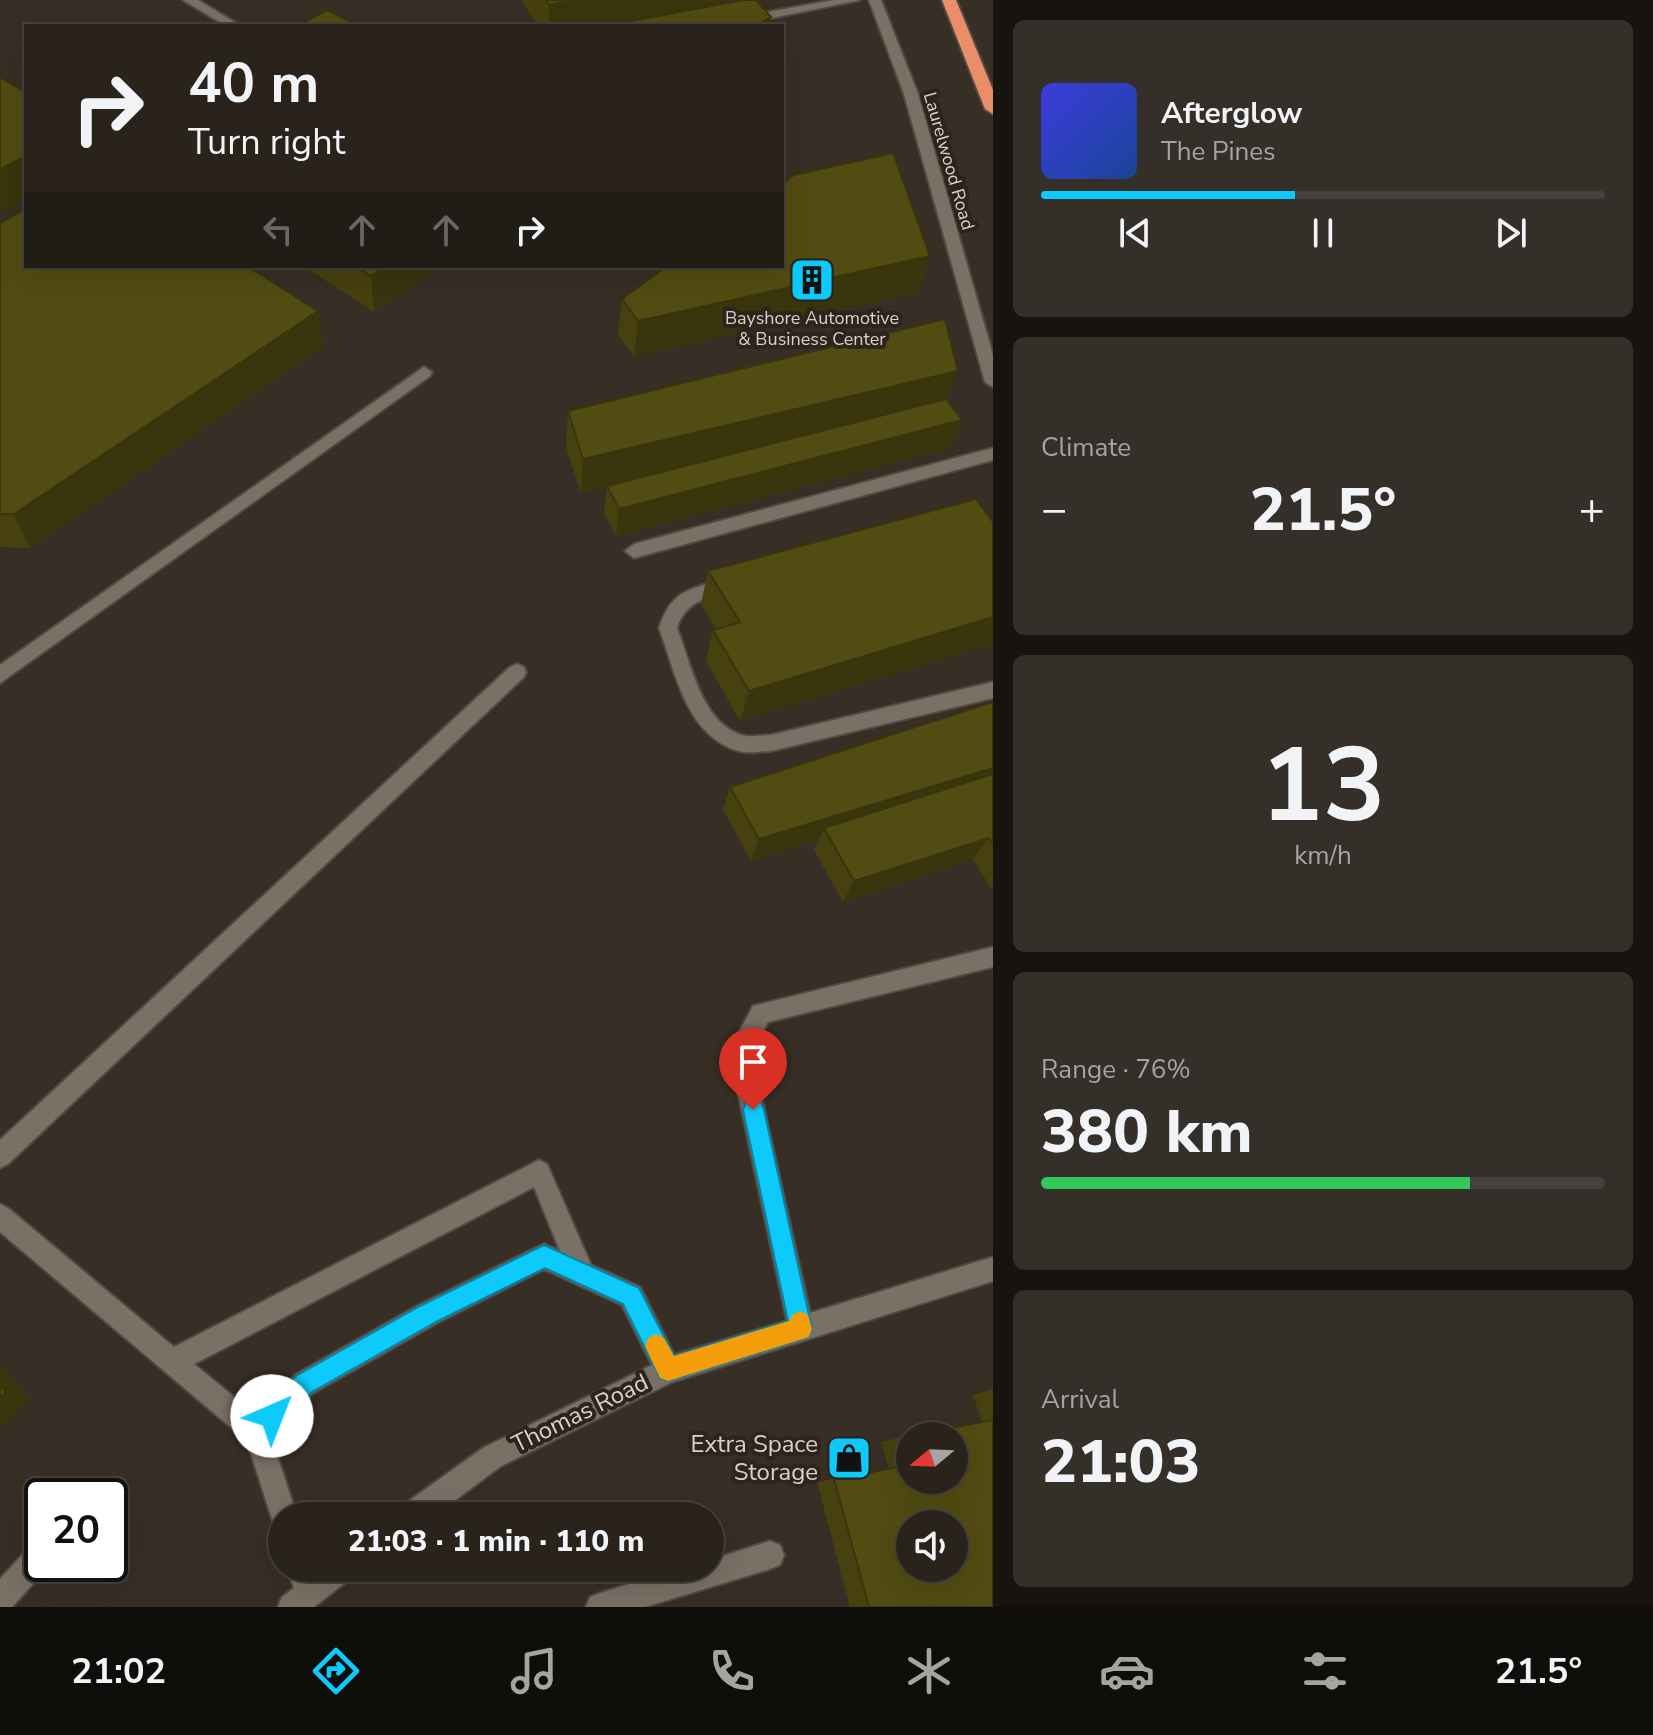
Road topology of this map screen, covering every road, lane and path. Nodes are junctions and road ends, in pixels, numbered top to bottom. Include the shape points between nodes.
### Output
1 (189, 0) edge
2 (854, 0) edge
3 (875, 0) edge
4 (949, 0) edge
5 (231, 24) edge
6 (723, 24) edge
7 (993, 109) edge
8 (424, 372) dead end
9 (993, 382) edge
10 (993, 454) edge
11 (634, 551) dead end
12 (754, 578) edge
13 (517, 672) dead end
14 (0, 675) edge
15 (993, 690) edge
16 (993, 957) edge
17 (0, 1156) edge
18 (0, 1216) edge
19 (993, 1269) edge
20 (582, 1273) junction
21 (801, 1329) junction
22 (173, 1361) junction
23 (668, 1370) junction
24 (257, 1433) junction
25 (279, 1502) edge
26 (431, 1502) edge
27 (770, 1555) dead end
28 (24, 1573) edge
29 (0, 1599) edge
30 (600, 1607) edge

1 - 5 street
2 - 6 street
3 - 9 street, Laurelwood Road via 911,94
4 - 7 highway
8 - 14 street
10 - 11 street
12 - 15 street via 685,598 668,628 701,715 742,744 771,743
13 - 17 street
16 - 21 street via 761,1013 740,1051
18 - 22 street
19 - 21 street, Thomas Road
20 - 22 street via 539,1172
20 - 23 street via 631,1296
20 - 24 street via 544,1256 304,1384
21 - 23 street, Thomas Road
22 - 24 street
23 - 26 street, Thomas Road via 492,1457
24 - 25 street
27 - 30 street
28 - 29 street

